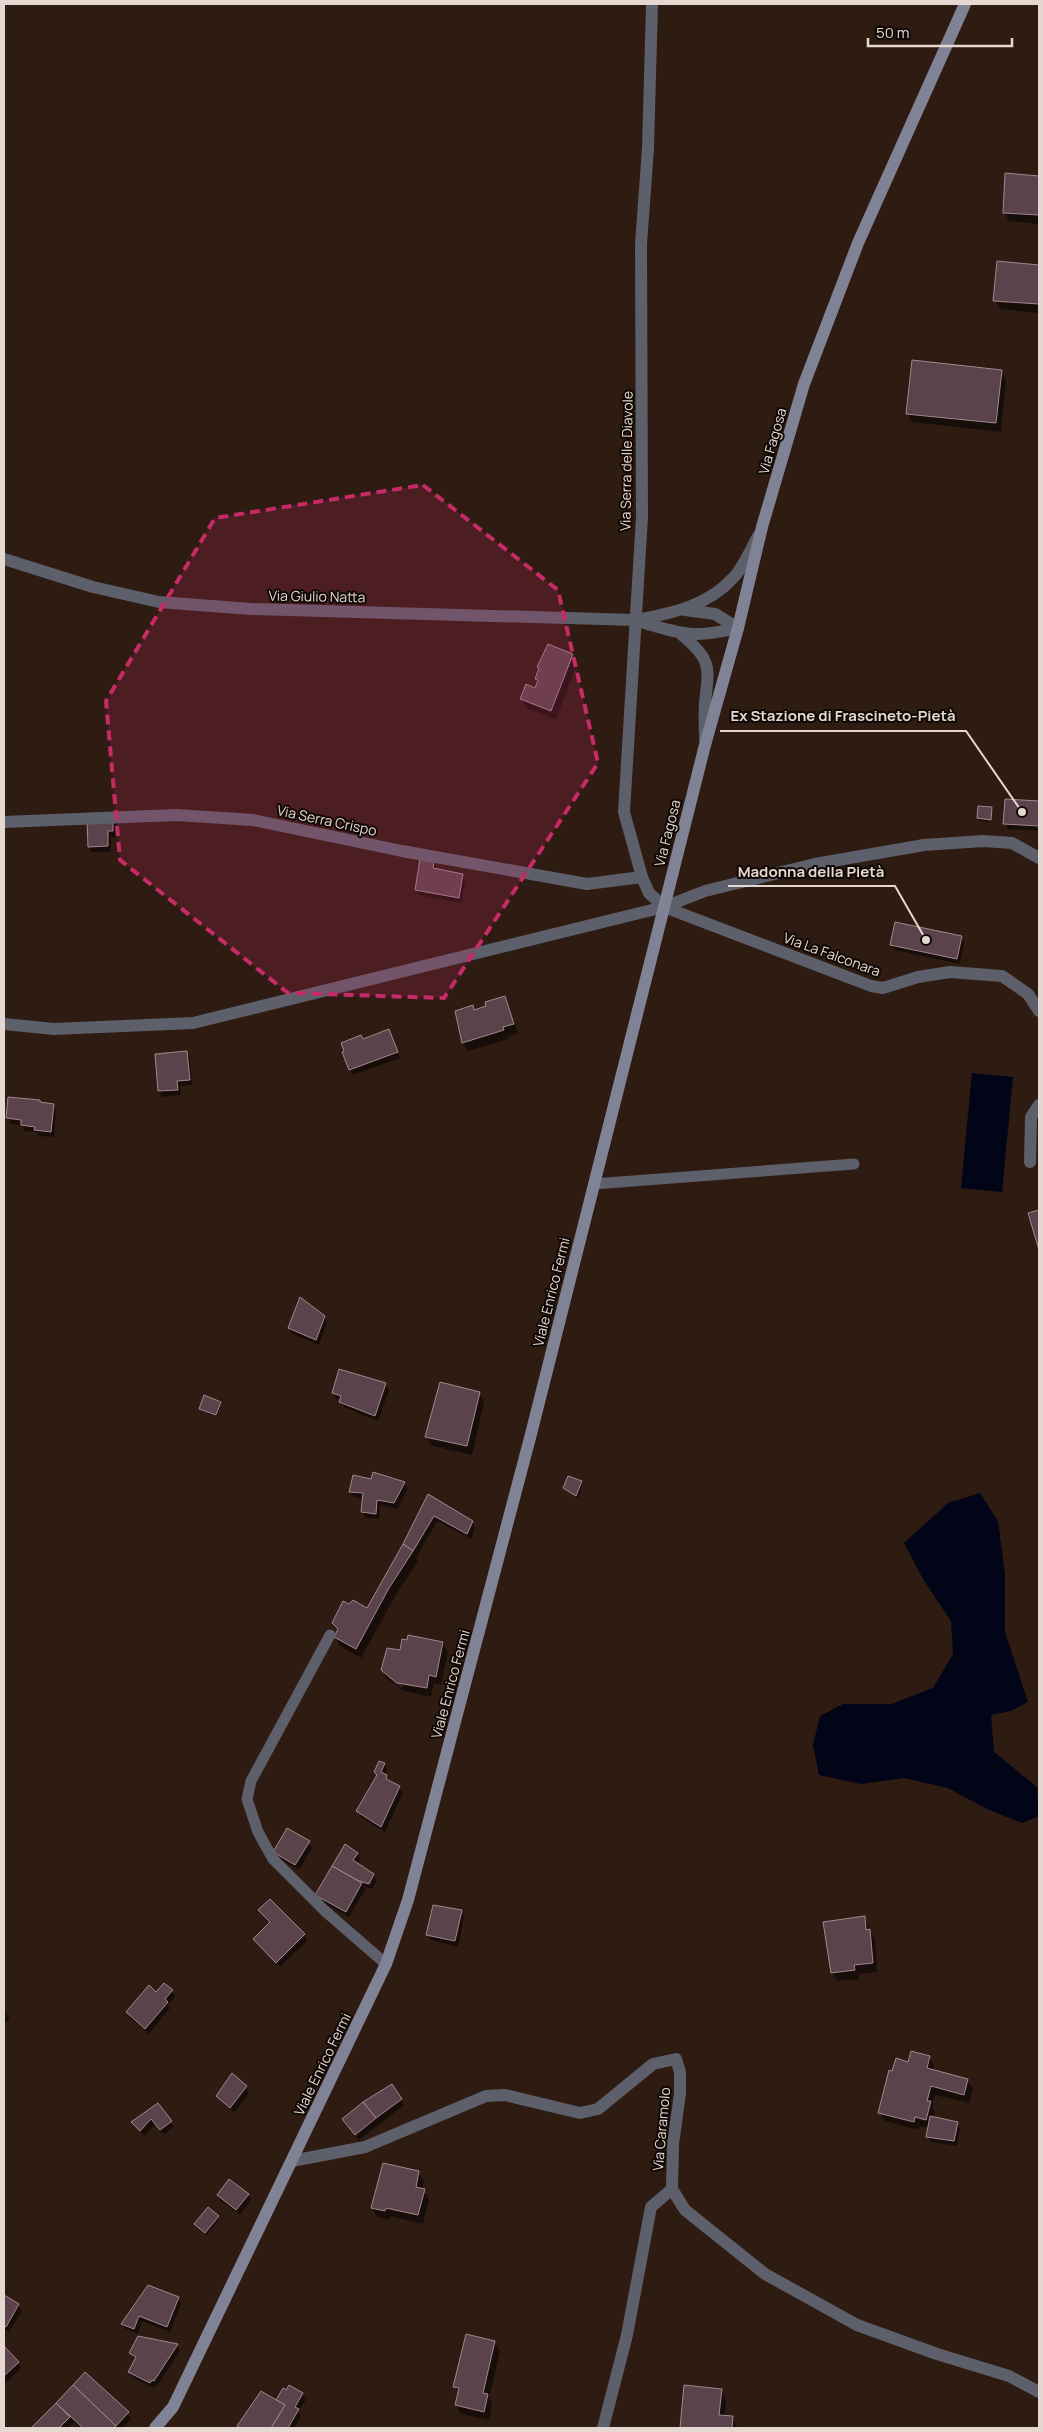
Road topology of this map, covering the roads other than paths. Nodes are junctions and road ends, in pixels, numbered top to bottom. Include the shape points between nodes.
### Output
1 (652, 4) edge
2 (965, 4) edge
3 (762, 527) junction
4 (4, 559) edge
5 (684, 610) junction
6 (636, 620) junction
7 (738, 628) junction
8 (682, 635) junction
9 (705, 745) junction
10 (4, 822) edge
11 (1039, 858) edge
12 (642, 878) junction
13 (664, 906) junction
14 (1039, 1011) edge
15 (4, 1024) edge
16 (1039, 1105) edge
17 (1030, 1162) dead end
18 (854, 1164) dead end
19 (594, 1184) junction
20 (330, 1635) dead end
21 (386, 1964) junction
22 (292, 2161) junction
23 (672, 2189) junction
24 (1039, 2392) edge
25 (155, 2428) edge
26 (603, 2428) edge

1 - 6 street, Via Serra delle Diavole via 641,244 642,518
2 - 3 main road, Via Fagosa via 858,243 804,384
3 - 5 street via 736,576 715,594
3 - 7 main road, Via Fagosa
4 - 6 street, Via Giulio Natta via 93,587 159,602 251,609
5 - 6 street
5 - 7 street via 715,614
6 - 8 street
6 - 12 street, Via Serra delle Diavole via 624,812
7 - 8 street via 710,635
7 - 9 main road, Via Fagosa
8 - 9 street via 699,649 710,673 705,706
9 - 13 main road, Via Fagosa
10 - 12 street, Via Serra Crispo via 176,815 253,820 587,884
11 - 13 street via 1012,844 984,841 924,845 805,866 704,891
12 - 13 street, Via Serra delle Diavole via 649,893
13 - 14 street, Via La Falconara via 877,987 950,972 1002,976 1028,994
13 - 15 street via 193,1023 54,1029
13 - 19 main road, Viale Enrico Fermi
16 - 17 street via 1032,1117
18 - 19 lane
19 - 21 main road, Viale Enrico Fermi via 408,1900
20 - 21 lane via 251,1781 247,1799 258,1832 273,1859 325,1911
21 - 22 main road, Viale Enrico Fermi
22 - 23 street, Via Caramolo via 365,2146 486,2096 505,2095 580,2113 598,2108 654,2064 676,2059 680,2094 673,2144
22 - 25 main road, Viale Enrico Fermi via 173,2407
23 - 24 street, Via Caramolo via 685,2210 765,2274 857,2325 1009,2376
23 - 26 street via 651,2207 627,2335

